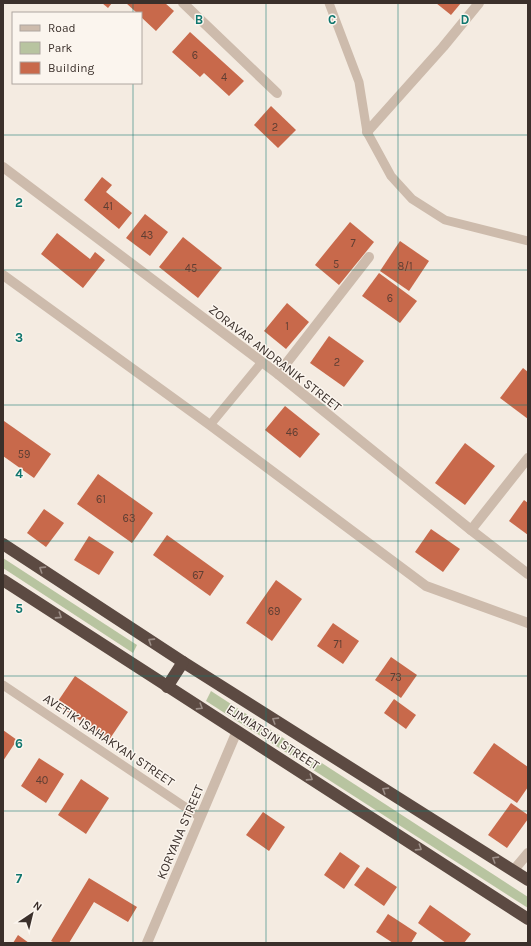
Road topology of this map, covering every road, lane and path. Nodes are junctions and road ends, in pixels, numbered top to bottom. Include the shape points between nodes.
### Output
1 (183, 3) edge
2 (328, 3) edge
3 (479, 3) edge
4 (276, 93) dead end
5 (367, 132) junction
6 (3, 167) edge
7 (528, 241) edge
8 (369, 257) dead end
9 (3, 275) edge
10 (262, 362) junction
11 (278, 374) junction
12 (210, 425) junction
13 (528, 458) edge
14 (471, 530) junction
15 (3, 544) edge
16 (528, 574) edge
17 (3, 580) edge
18 (528, 623) edge
19 (183, 662) junction
20 (3, 685) edge
21 (167, 687) junction
22 (237, 731) junction
23 (200, 817) junction
24 (528, 853) edge
25 (513, 871) junction
26 (528, 880) edge
27 (528, 920) edge
28 (147, 943) edge

1 - 4 street
2 - 5 lane via 359,82
3 - 5 street
5 - 7 lane via 391,176 412,199 445,220
6 - 10 street, ZORAVAR ANDRANIK STREET
8 - 11 street
9 - 12 street
10 - 11 street, ZORAVAR ANDRANIK STREET
10 - 12 lane
11 - 14 street, ZORAVAR ANDRANIK STREET
12 - 18 street via 426,586
13 - 14 street
14 - 16 street, ZORAVAR ANDRANIK STREET
19 -> 15 highway, EJMIATSIN STREET
17 -> 21 highway, EJMIATSIN STREET
19 - 21 highway
25 -> 19 highway, EJMIATSIN STREET
20 - 23 lane, AVETIK ISAHAKYAN STREET
21 -> 22 highway, EJMIATSIN STREET
22 - 23 street, KORYANA STREET
22 -> 27 highway, EJMIATSIN STREET
23 - 28 street, KORYANA STREET
24 - 25 street
25 - 26 highway, EJMIATSIN STREET

